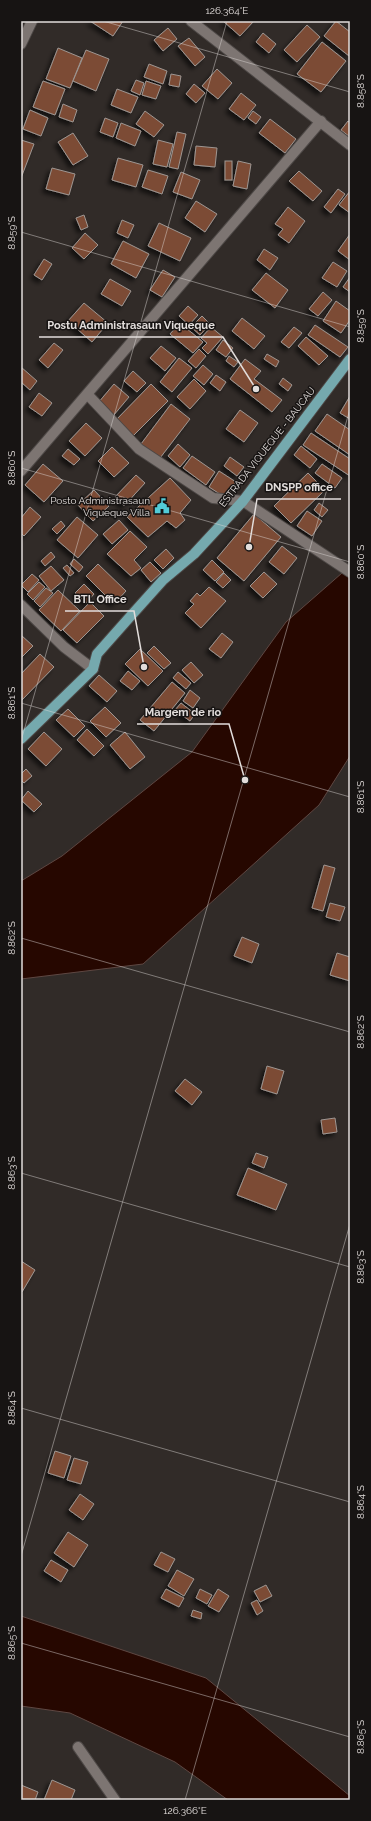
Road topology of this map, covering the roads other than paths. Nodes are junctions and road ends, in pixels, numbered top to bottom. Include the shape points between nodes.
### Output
1 (32, 21) edge
2 (191, 21) edge
3 (21, 44) edge
4 (321, 121) junction
5 (350, 145) edge
6 (350, 359) edge
7 (88, 395) junction
8 (21, 471) edge
9 (244, 500) junction
10 (350, 572) edge
11 (21, 606) edge
12 (93, 669) junction
13 (21, 739) edge
14 (78, 1747) dead end
15 (116, 1800) edge

1 - 3 street
2 - 4 street
4 - 5 street
4 - 7 street
6 - 9 main road, ESTRADA VIQUEQUE - BAUCAU
7 - 8 street
7 - 9 street via 139,449 213,498
9 - 10 street
9 - 12 main road, ESTRADA VIQUEQUE - BAUCAU via 194,554 163,580 128,619 98,654
11 - 12 street via 64,647
12 - 13 main road, ESTRADA VIQUEQUE - BAUCAU
14 - 15 street

